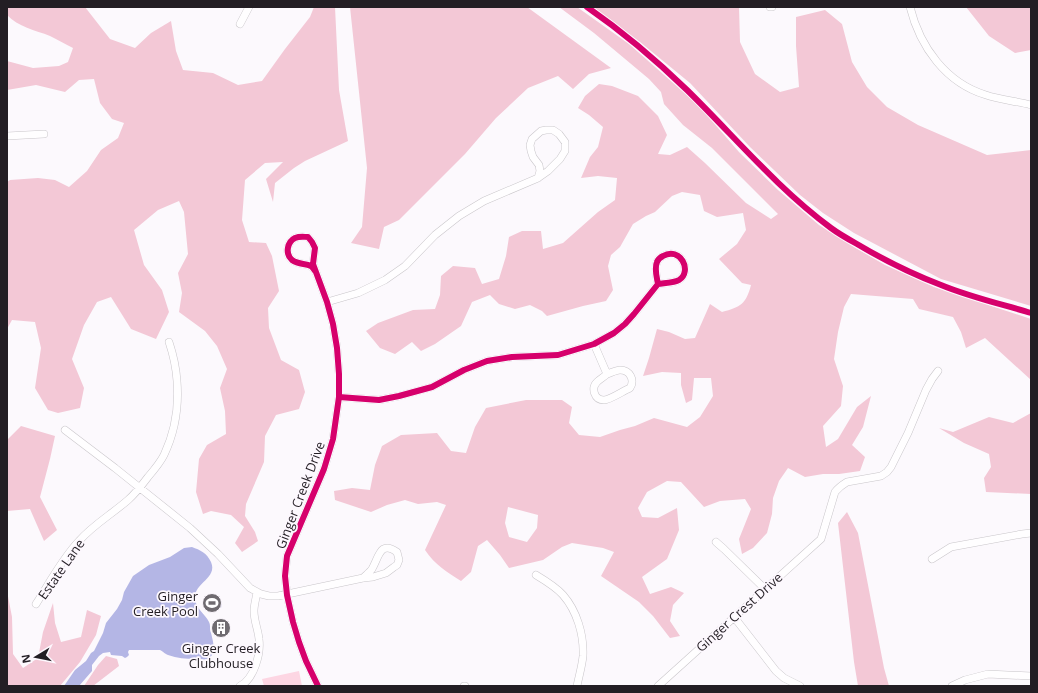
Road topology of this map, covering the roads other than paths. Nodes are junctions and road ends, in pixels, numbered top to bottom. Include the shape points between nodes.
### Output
1 (249, 7) edge
2 (910, 7) edge
3 (240, 24) dead end
4 (1031, 105) edge
5 (44, 134) dead end
6 (7, 136) edge
7 (538, 178) junction
8 (315, 270) junction
9 (658, 284) junction
10 (327, 302) junction
11 (169, 342) dead end
12 (594, 344) junction
13 (938, 371) dead end
14 (608, 374) junction
15 (339, 397) junction
16 (65, 430) dead end
17 (140, 488) junction
18 (1031, 534) edge
19 (716, 542) dead end
20 (932, 559) dead end
21 (536, 575) dead end
22 (363, 578) junction
23 (765, 589) junction
24 (257, 592) junction
25 (287, 595) junction
26 (36, 604) dead end
27 (734, 617) junction
28 (1031, 676) edge
29 (242, 685) edge
30 (320, 686) edge
31 (577, 686) edge
32 (658, 686) edge
33 (800, 686) edge
34 (952, 686) edge

1 - 3 street
2 - 4 street via 925,46 952,77 985,95
5 - 6 street
7 - 7 street via 566,151 565,142 553,130 546,130 532,138 530,145 533,157 539,165
7 - 10 street via 484,201 460,216 435,235 405,266 385,280 358,293
8 - 8 street, Ginger Creek Drive via 315,248 312,242 308,237 294,238 289,244 290,258 296,263 310,265
8 - 10 street, Ginger Creek Drive
9 - 9 street via 678,280 682,276 685,267 678,255 666,254 660,257 656,269
9 - 12 street via 625,324
10 - 15 street, Ginger Creek Drive via 337,348
11 - 17 street, Estate Lane via 174,356 177,413 163,456
12 - 14 street
12 - 15 street via 558,355 487,361 432,387 399,396 379,400
13 - 23 street, Ginger Crest Drive via 926,390 891,467 881,476 842,484 835,492 821,539
14 - 14 street via 594,386 594,392 600,400 605,401 632,385 631,376 624,370
15 - 25 street, Ginger Creek Drive via 333,439 324,469 287,556
16 - 17 street
17 - 24 street via 199,535 246,585
17 - 26 street, Estate Lane via 79,540
18 - 20 street via 951,547
19 - 23 street
21 - 31 street via 556,588 574,612 583,644
22 - 22 street via 372,569 383,549 388,548 397,552 397,565 373,578
22 - 25 street
23 - 27 street, Ginger Crest Drive
24 - 25 street via 269,596
24 - 29 street via 254,611 260,647 252,673
25 - 30 street, Ginger Creek Drive via 299,642
27 - 32 street, Ginger Crest Drive
27 - 33 street via 776,671
28 - 34 street via 988,674

